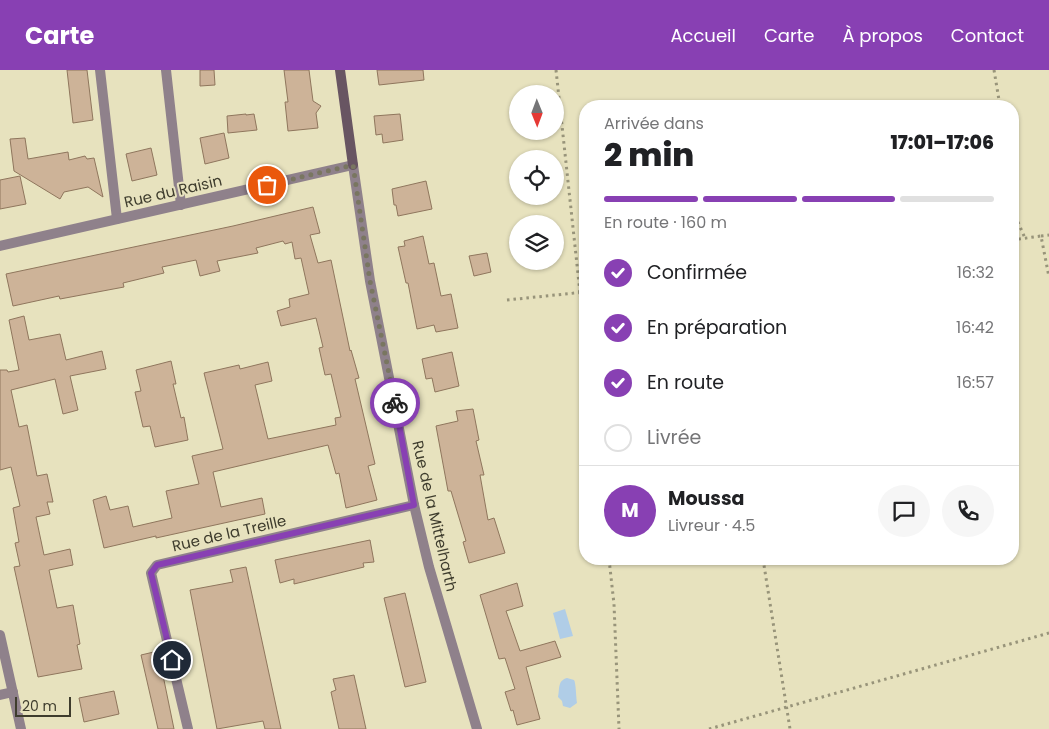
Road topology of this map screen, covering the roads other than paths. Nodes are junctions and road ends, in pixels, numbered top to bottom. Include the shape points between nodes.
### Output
1 (100, 70) edge
2 (166, 70) edge
3 (340, 70) edge
4 (353, 165) junction
5 (181, 205) junction
6 (117, 219) junction
7 (0, 246) edge
8 (414, 505) junction
9 (0, 635) edge
10 (13, 692) junction
11 (0, 695) edge
12 (21, 729) edge
13 (188, 729) edge
14 (477, 729) edge

1 - 6 street, Rue du Raisin
2 - 5 street
3 - 4 street, Rue de la Mittelharth
4 - 5 street, Rue du Raisin
4 - 8 street, Rue de la Mittelharth via 370,281
5 - 6 street, Rue du Raisin
6 - 7 street, Rue du Raisin
8 - 13 street, Rue de la Treille via 157,565 151,573
8 - 14 street, Rue de la Mittelharth
9 - 10 street
10 - 11 street
10 - 12 street

